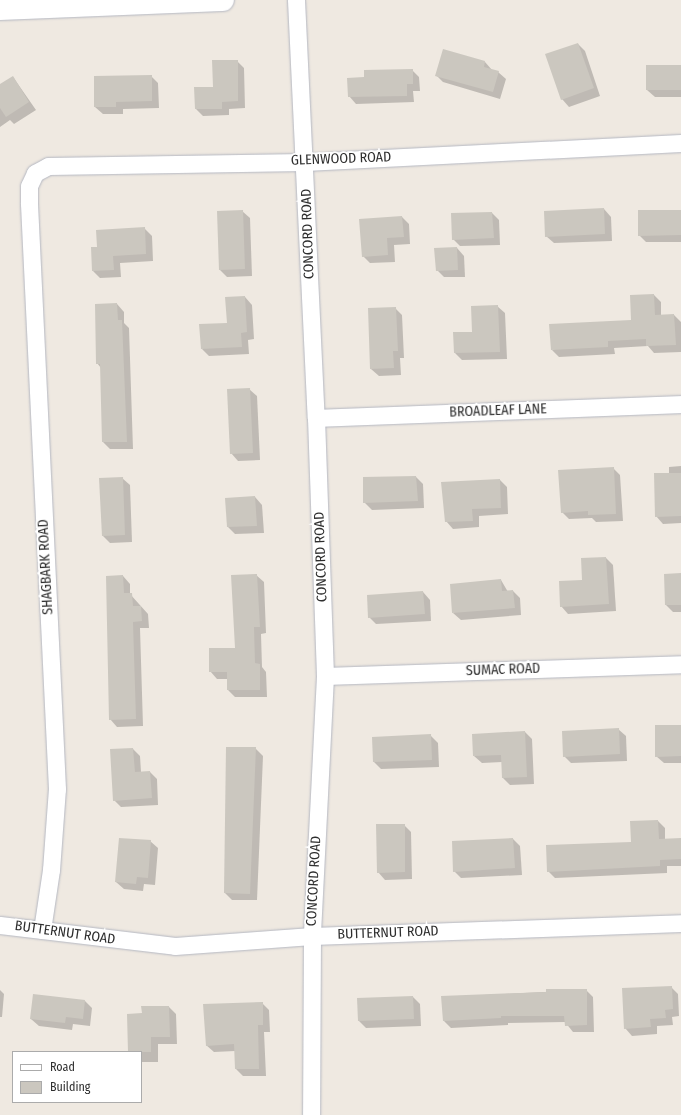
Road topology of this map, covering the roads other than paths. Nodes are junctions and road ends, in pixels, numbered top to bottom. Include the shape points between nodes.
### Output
1 (223, 0) edge
2 (296, 0) edge
3 (0, 9) edge
4 (681, 143) edge
5 (305, 162) junction
6 (29, 203) joint
7 (681, 404) edge
8 (316, 418) junction
9 (681, 664) edge
10 (325, 676) junction
11 (681, 923) edge
12 (0, 925) edge
13 (42, 930) junction
14 (312, 936) junction
15 (311, 1115) edge

1 - 3 street
2 - 5 street, CONCORD ROAD
4 - 5 street, GLENWOOD ROAD
5 - 6 street, GLENWOOD ROAD via 48,166 35,172 29,186
5 - 8 street, CONCORD ROAD
6 - 13 street, SHAGBARK ROAD via 57,789 51,870
7 - 8 street, BROADLEAF LANE
8 - 10 street, CONCORD ROAD
9 - 10 street, SUMAC ROAD
10 - 14 street, CONCORD ROAD
11 - 14 street, BUTTERNUT ROAD
12 - 13 street, BUTTERNUT ROAD
13 - 14 street, BUTTERNUT ROAD via 175,946
14 - 15 street, CONCORD ROAD

